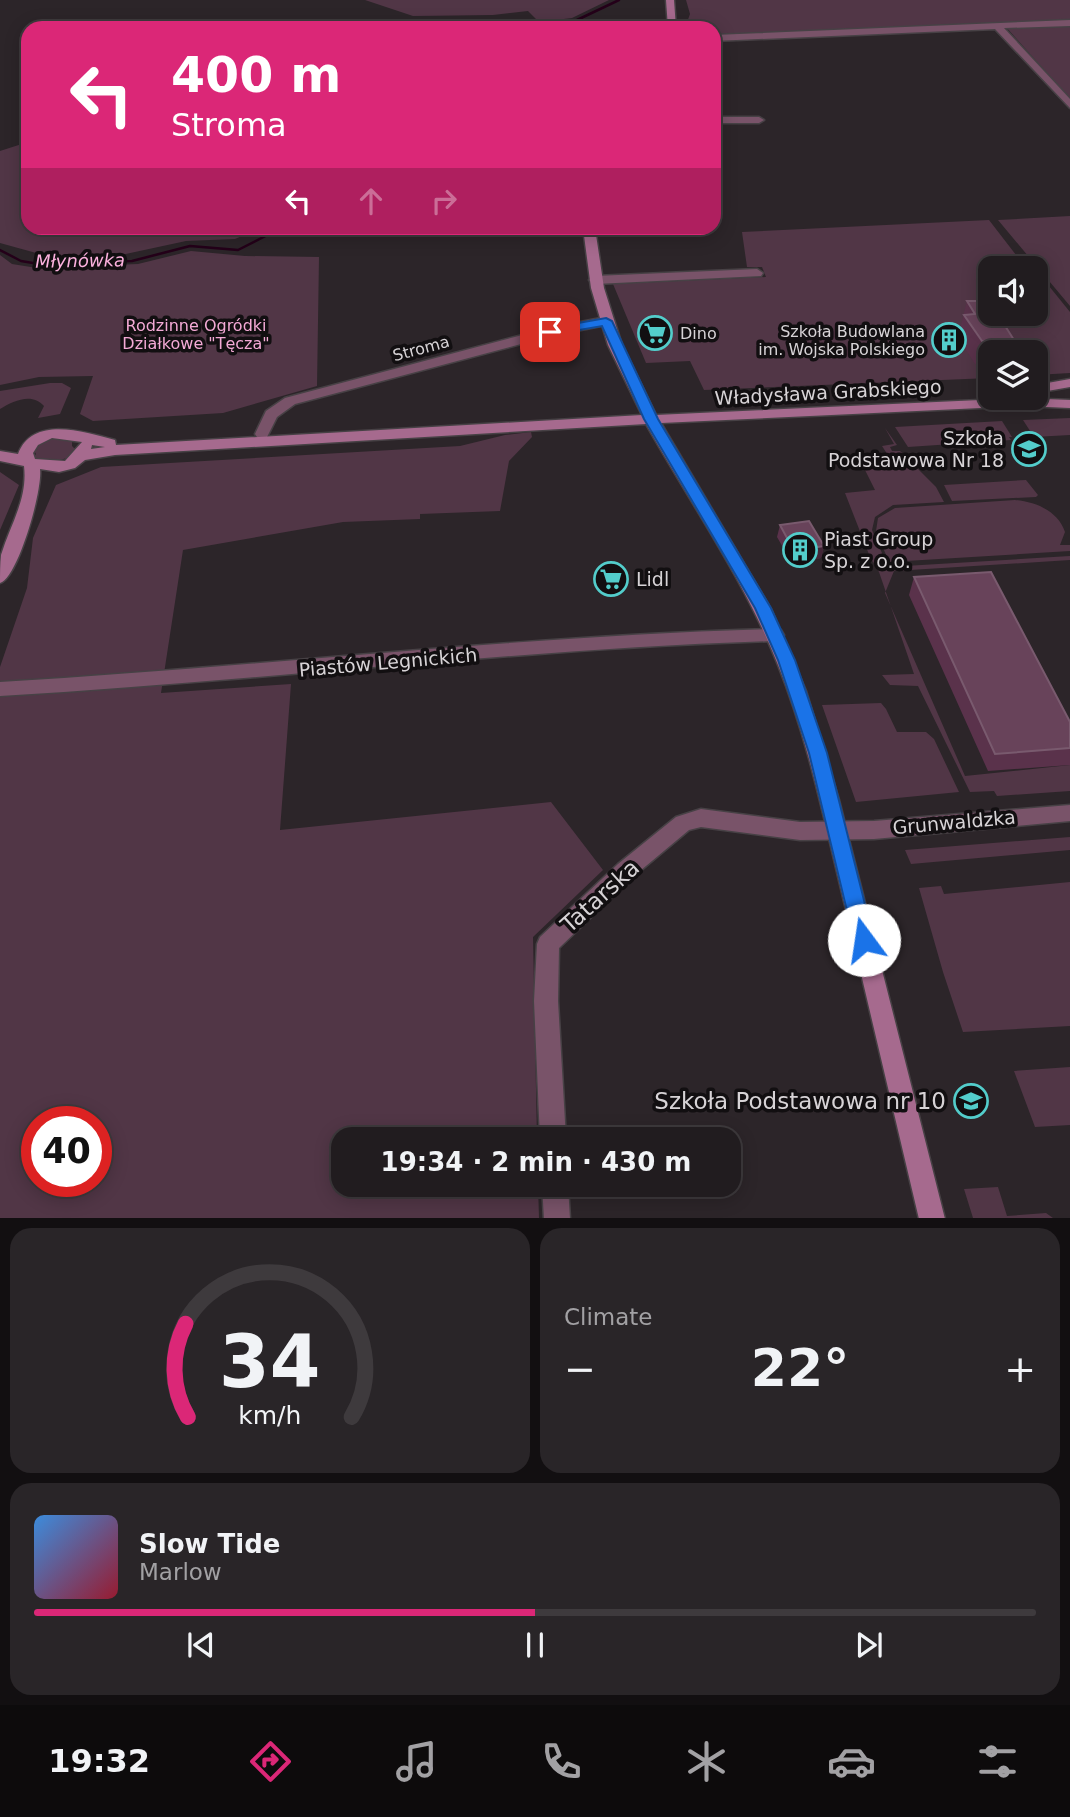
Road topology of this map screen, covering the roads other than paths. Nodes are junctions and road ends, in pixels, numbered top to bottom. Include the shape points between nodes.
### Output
1 (670, 0) edge
2 (672, 21) edge
3 (1070, 23) edge
4 (996, 25) junction
5 (721, 38) edge
6 (1070, 105) edge
7 (721, 120) edge
8 (759, 120) dead end
9 (590, 235) edge
10 (757, 273) dead end
11 (595, 280) junction
12 (606, 321) junction
13 (1070, 383) edge
14 (1048, 387) edge
15 (978, 396) edge
16 (978, 401) edge
17 (1048, 403) edge
18 (1070, 404) edge
19 (648, 413) junction
20 (262, 433) junction
21 (83, 439) junction
22 (32, 442) junction
23 (0, 449) edge
24 (0, 456) edge
25 (79, 456) junction
26 (30, 463) junction
27 (62, 465) junction
28 (28, 508) junction
29 (0, 577) edge
30 (775, 635) junction
31 (0, 689) edge
32 (1070, 813) edge
33 (838, 830) junction
34 (552, 1127) edge
35 (556, 1197) edge
36 (557, 1218) edge
37 (932, 1218) edge

1 - 2 street
3 - 4 street
4 - 5 street
4 - 6 street
7 - 8 street
9 - 11 street
10 - 11 street
11 - 12 street
12 - 19 street
12 - 20 street, Stroma via 290,401 273,411
13 - 14 street
15 - 19 street, Władysława Grabskiego
16 - 19 street, Władysława Grabskiego
17 - 18 street, Władysława Grabskiego
19 - 20 street
19 - 25 street
19 - 30 street
20 - 21 street via 108,443
21 - 22 street via 61,432
21 - 25 street via 85,447
22 - 23 street
22 - 26 street via 25,453
24 - 26 street
25 - 27 street
26 - 27 street
26 - 28 street via 35,477
27 - 28 street
28 - 29 street
30 - 31 street, Piastów Legnickich via 668,638
30 - 33 street via 818,753
32 - 33 street, Grunwaldzka
33 - 34 street, Tatarska via 773,829 701,818 683,823 548,944 545,1000
33 - 37 street
35 - 36 street

